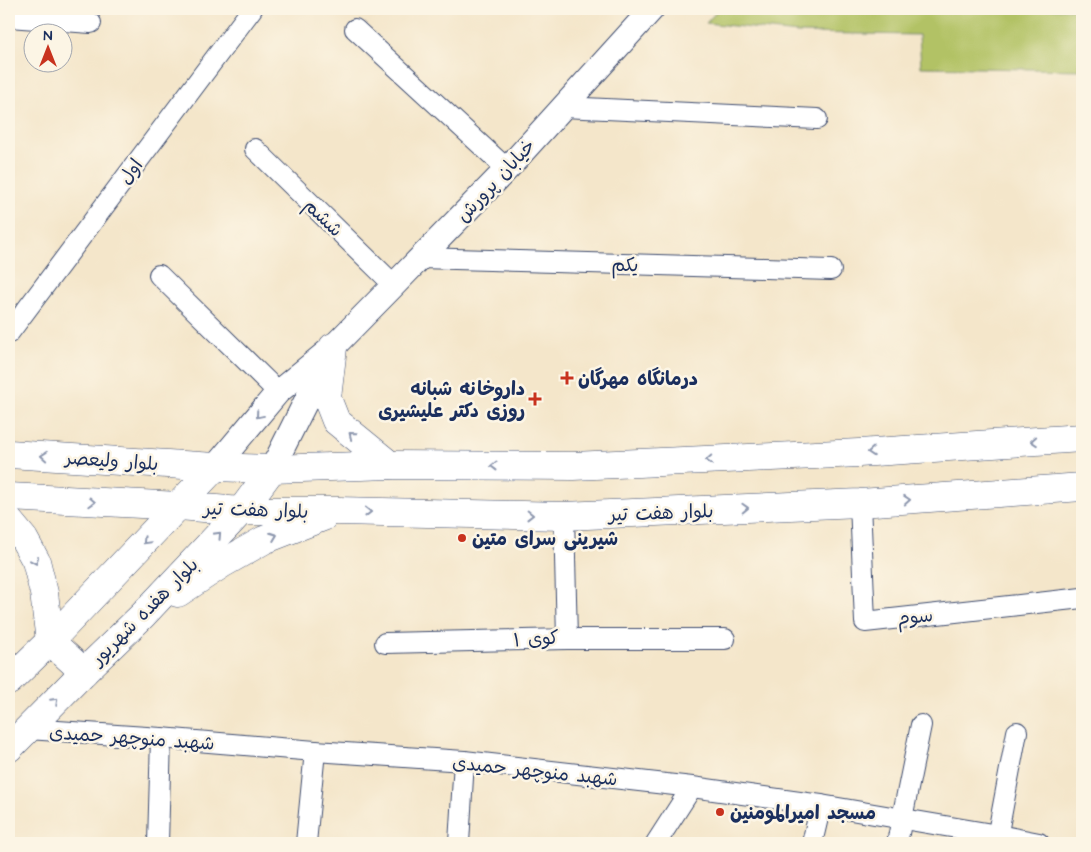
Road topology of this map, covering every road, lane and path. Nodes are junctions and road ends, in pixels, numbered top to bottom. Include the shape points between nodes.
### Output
1 (252, 9) edge
2 (652, 9) edge
3 (9, 17) edge
4 (91, 23) dead end
5 (355, 29) dead end
6 (563, 106) junction
7 (817, 119) dead end
8 (255, 149) dead end
9 (507, 169) junction
10 (420, 258) junction
11 (831, 270) dead end
12 (159, 275) dead end
13 (394, 285) junction
14 (9, 333) edge
15 (333, 347) junction
16 (278, 392) junction
17 (1082, 438) edge
18 (9, 454) edge
19 (390, 465) junction
20 (215, 467) junction
21 (272, 469) junction
22 (1082, 487) edge
23 (9, 498) edge
24 (860, 503) junction
25 (179, 506) junction
26 (338, 511) junction
27 (240, 512) junction
28 (564, 516) junction
29 (9, 521) edge
30 (1082, 598) edge
31 (143, 615) junction
32 (567, 639) junction
33 (725, 639) dead end
34 (50, 641) junction
35 (385, 643) dead end
36 (84, 672) junction
37 (9, 681) edge
38 (921, 725) dead end
39 (28, 729) junction
40 (1017, 732) dead end
41 (161, 738) junction
42 (9, 748) edge
43 (314, 751) junction
44 (464, 761) junction
45 (692, 787) junction
46 (821, 806) junction
47 (902, 819) junction
48 (997, 839) edge
49 (158, 843) edge
50 (306, 843) edge
51 (459, 843) edge
52 (656, 843) edge
53 (812, 843) edge
54 (897, 843) edge
55 (1039, 843) edge

1 - 14 street, اول
2 - 6 street, خیابان پرورش
3 - 4 street
5 - 9 street
6 - 7 street
6 - 9 street, خیابان پرورش
8 - 13 street, ششم
9 - 10 street, خیابان پرورش
10 - 11 street, یکم
10 - 13 street, خیابان پرورش
12 - 16 street
13 - 15 street, خیابان پرورش
15 - 16 street, خیابان پرورش
19 -> 15 main road via 336,422 327,398
15 - 21 street, خیابان پرورش
16 -> 20 street, خیابان پرورش
17 -> 19 main road via 859,453 573,466
20 -> 18 main road, بلوار ولیعصر
19 - 21 main road
20 - 21 main road
20 - 25 main road
21 - 27 main road, بلوار هفده شهریور
24 -> 22 main road, بلوار هفت تیر
23 -> 25 main road
28 -> 24 main road, بلوار هفت تیر
24 - 30 street, سوم via 865,622
25 - 27 main road, بلوار هفت تیر
25 -> 34 main road
26 - 27 main road, بلوار هفت تیر
26 -> 28 main road, بلوار هفت تیر
31 -> 26 main road via 264,540
31 -> 27 main road, بلوار هفده شهریور
28 - 32 street, کوی ۱
29 -> 34 main road via 36,560
31 - 36 main road, بلوار هفده شهریور
32 - 33 street
32 - 35 street, کوی ۱
34 - 36 main road
34 - 37 main road
39 -> 36 main road, بلوار هفده شهریور
38 - 47 street
39 - 41 street, شهبد منوچهر حمیدی
39 - 42 main road, بلوار هفده شهریور
40 - 48 street
41 - 43 street, شهبد منوچهر حمیدی
41 - 49 street
43 - 44 street, شهبد منوچهر حمیدی
43 - 50 street
44 - 45 street, شهبد منوچهر حمیدی
44 - 51 street
45 - 46 street, شهبد منوچهر حمیدی
45 - 52 street
46 - 47 street, شهبد منوچهر حمیدی
46 - 53 street
47 - 48 street, شهبد منوچهر حمیدی
47 - 54 street
48 - 55 street, شهبد منوچهر حمیدی

